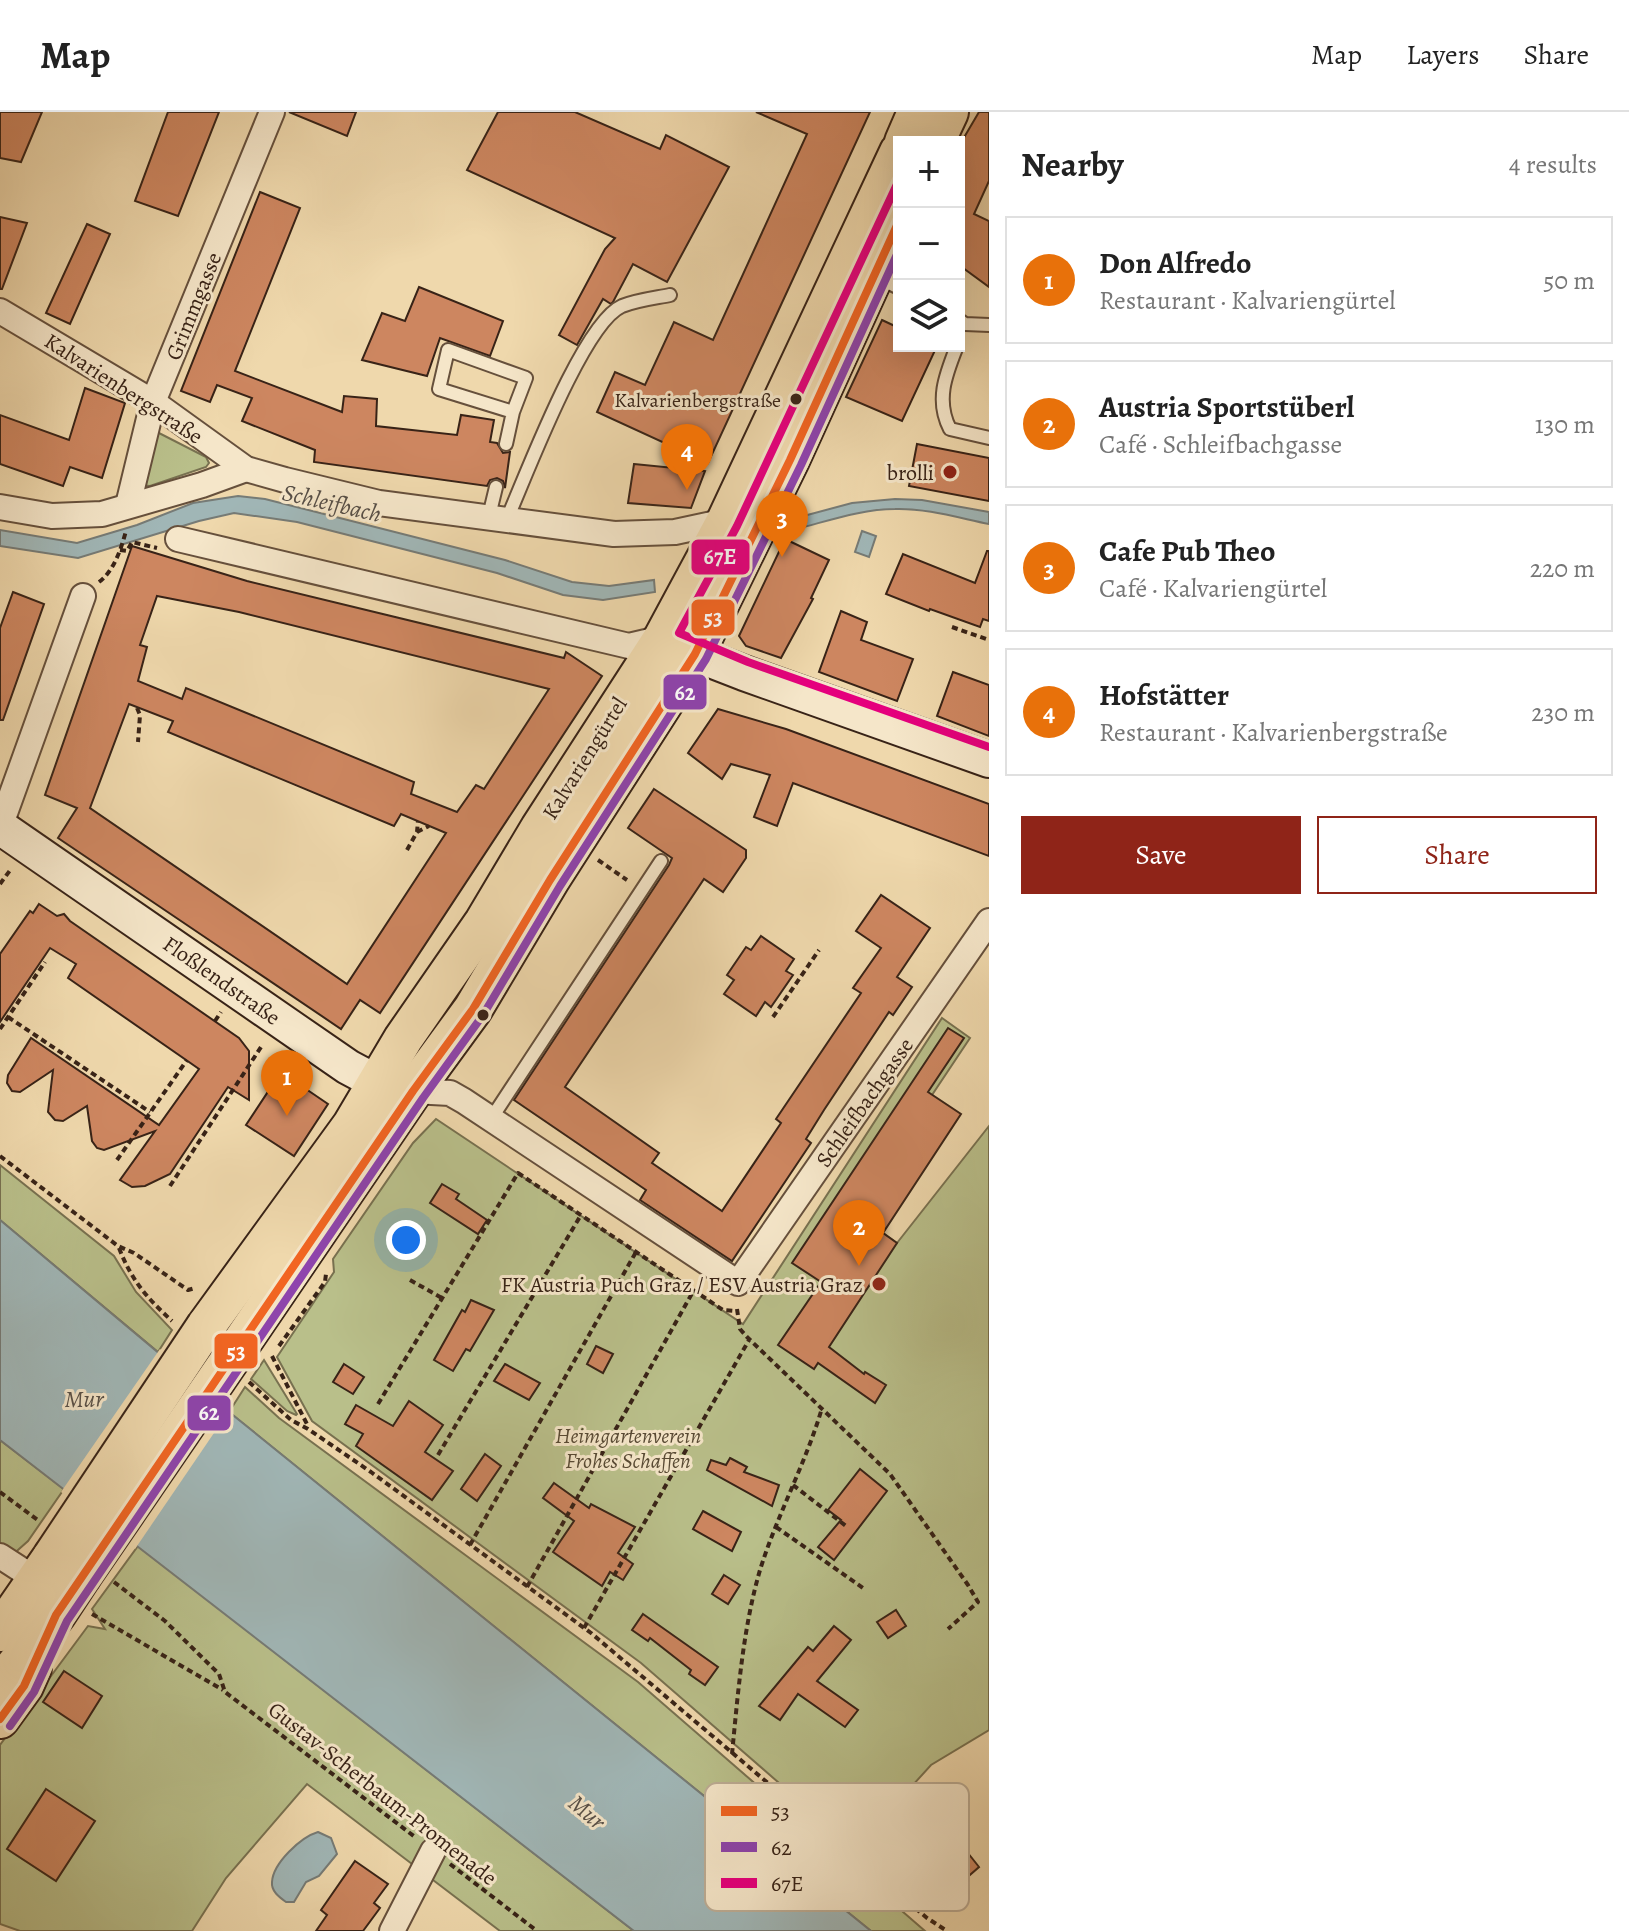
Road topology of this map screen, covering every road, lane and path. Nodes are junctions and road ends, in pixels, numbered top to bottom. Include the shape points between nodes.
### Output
1 (272, 112) edge
2 (917, 112) edge
3 (949, 112) edge
4 (907, 136) edge
5 (938, 136) edge
6 (893, 165) edge
7 (893, 252) edge
8 (887, 282) edge
9 (670, 295) dead end
10 (8, 316) edge
11 (965, 322) edge
12 (989, 325) edge
13 (955, 352) edge
14 (153, 402) junction
15 (513, 412) junction
16 (989, 438) edge
17 (506, 444) dead end
18 (246, 469) junction
19 (496, 487) dead end
20 (0, 507) edge
21 (128, 516) junction
22 (498, 518) junction
23 (726, 521) junction
24 (178, 539) joint
25 (120, 550) junction
26 (83, 596) joint
27 (952, 627) dead end
28 (989, 640) edge
29 (679, 646) junction
30 (137, 708) dead end
31 (146, 711) dead end
32 (140, 715) junction
33 (138, 742) dead end
34 (989, 760) edge
35 (418, 821) dead end
36 (429, 826) dead end
37 (0, 827) edge
38 (417, 832) junction
39 (407, 850) dead end
40 (593, 856) dead end
41 (661, 861) dead end
42 (642, 890) junction
43 (989, 921) edge
44 (819, 950) dead end
45 (45, 962) dead end
46 (8, 1017) junction
47 (773, 1017) dead end
48 (279, 1019) junction
49 (0, 1029) edge
50 (187, 1060) dead end
51 (396, 1087) junction
52 (150, 1112) junction
53 (491, 1119) junction
54 (0, 1156) edge
55 (117, 1160) dead end
56 (170, 1186) dead end
57 (581, 1215) junction
58 (118, 1246) junction
59 (636, 1252) junction
60 (326, 1270) dead end
61 (202, 1279) dead end
62 (410, 1280) dead end
63 (738, 1283) junction
64 (694, 1290) junction
65 (442, 1298) junction
66 (736, 1311) junction
67 (191, 1325) junction
68 (749, 1340) junction
69 (244, 1365) junction
70 (378, 1404) dead end
71 (822, 1408) junction
72 (308, 1429) junction
73 (438, 1455) dead end
74 (793, 1485) junction
75 (0, 1492) edge
76 (846, 1526) dead end
77 (776, 1527) junction
78 (470, 1545) junction
79 (0, 1556) edge
80 (527, 1587) junction
81 (863, 1588) dead end
82 (49, 1589) edge
83 (584, 1628) junction
84 (948, 1629) dead end
85 (0, 1685) edge
86 (225, 1692) junction
87 (0, 1719) edge
88 (732, 1754) junction
89 (766, 1783) edge
90 (433, 1851) junction
91 (919, 1911) edge
92 (392, 1931) edge
93 (537, 1931) edge
94 (947, 1931) edge

1 - 14 street, Grimmgasse
2 - 4 main road
3 - 5 main road
6 - 23 main road, Kalvariengürtel
7 - 8 main road, Kalvariengürtel
8 - 29 main road, Kalvariengürtel via 722,603
9 - 22 lane via 621,307 601,325 578,359
10 - 14 street, Kalvarienbergstraße
11 - 12 lane
13 - 16 lane via 941,386 945,418 950,429
14 - 18 street, Kalvarienbergstraße
14 - 21 street, Grimmgasse
15 - 15 lane via 526,378 448,350 439,389
15 - 17 lane
18 - 21 street
18 - 22 street, Kalvarienbergstraße via 379,503
19 - 22 lane
20 - 21 street via 52,516
21 - 25 path
22 - 23 street, Kalvarienbergstraße via 614,534 675,532
23 - 29 main road, Kalvariengürtel
24 - 25 path via 162,549 132,542 127,551
24 - 29 street via 629,646
25 - 26 path via 106,577
26 - 37 street
27 - 28 path
29 - 34 main road
29 - 51 main road, Kalvariengürtel via 473,1009
30 - 32 path
31 - 32 path
32 - 33 path
35 - 38 path
36 - 38 path
37 - 48 main road, Floßlendstraße
38 - 39 path
40 - 42 path
41 - 42 lane
42 - 53 lane
43 - 63 street, Schleifbachgasse
44 - 47 path
45 - 46 path
46 - 49 path
46 - 52 path
48 - 51 main road, Floßlendstraße via 348,1067
48 - 56 path
50 - 52 path
51 - 53 street, Floßlendstraße via 450,1093
51 - 67 main road, Kalvariengürtel via 344,1136
51 - 69 main road, Kalvariengürtel
52 - 55 path
53 - 63 street, Floßlendstraße
54 - 58 path
57 - 59 path
57 - 65 path via 518,1173
57 - 73 path
58 - 61 path via 188,1290
58 - 67 path via 144,1295
59 - 64 path
59 - 78 path
60 - 72 path via 325,1282 271,1357
62 - 65 path
63 - 66 path
64 - 66 path via 723,1310
64 - 80 path
65 - 70 path
66 - 68 path
67 - 82 main road, Kalvariengürtel, bridge
68 - 71 path
68 - 83 path
69 - 72 path via 291,1420
69 - 82 main road, Kalvariengürtel, bridge
71 - 74 path
71 - 84 path via 890,1474 978,1602
72 - 78 path
74 - 76 path
74 - 77 path
75 - 82 path
77 - 81 path
77 - 88 path via 749,1621
78 - 80 path
79 - 82 street
80 - 83 path
82 - 85 main road
82 - 86 path, Gustav-Scherbaum-Promenade
82 - 86 path via 165,1621 219,1674
82 - 87 main road via 24,1686
83 - 88 path
86 - 90 path, Gustav-Scherbaum-Promenade
88 - 89 path
90 - 92 street
90 - 93 path, Gustav-Scherbaum-Promenade
91 - 94 path

